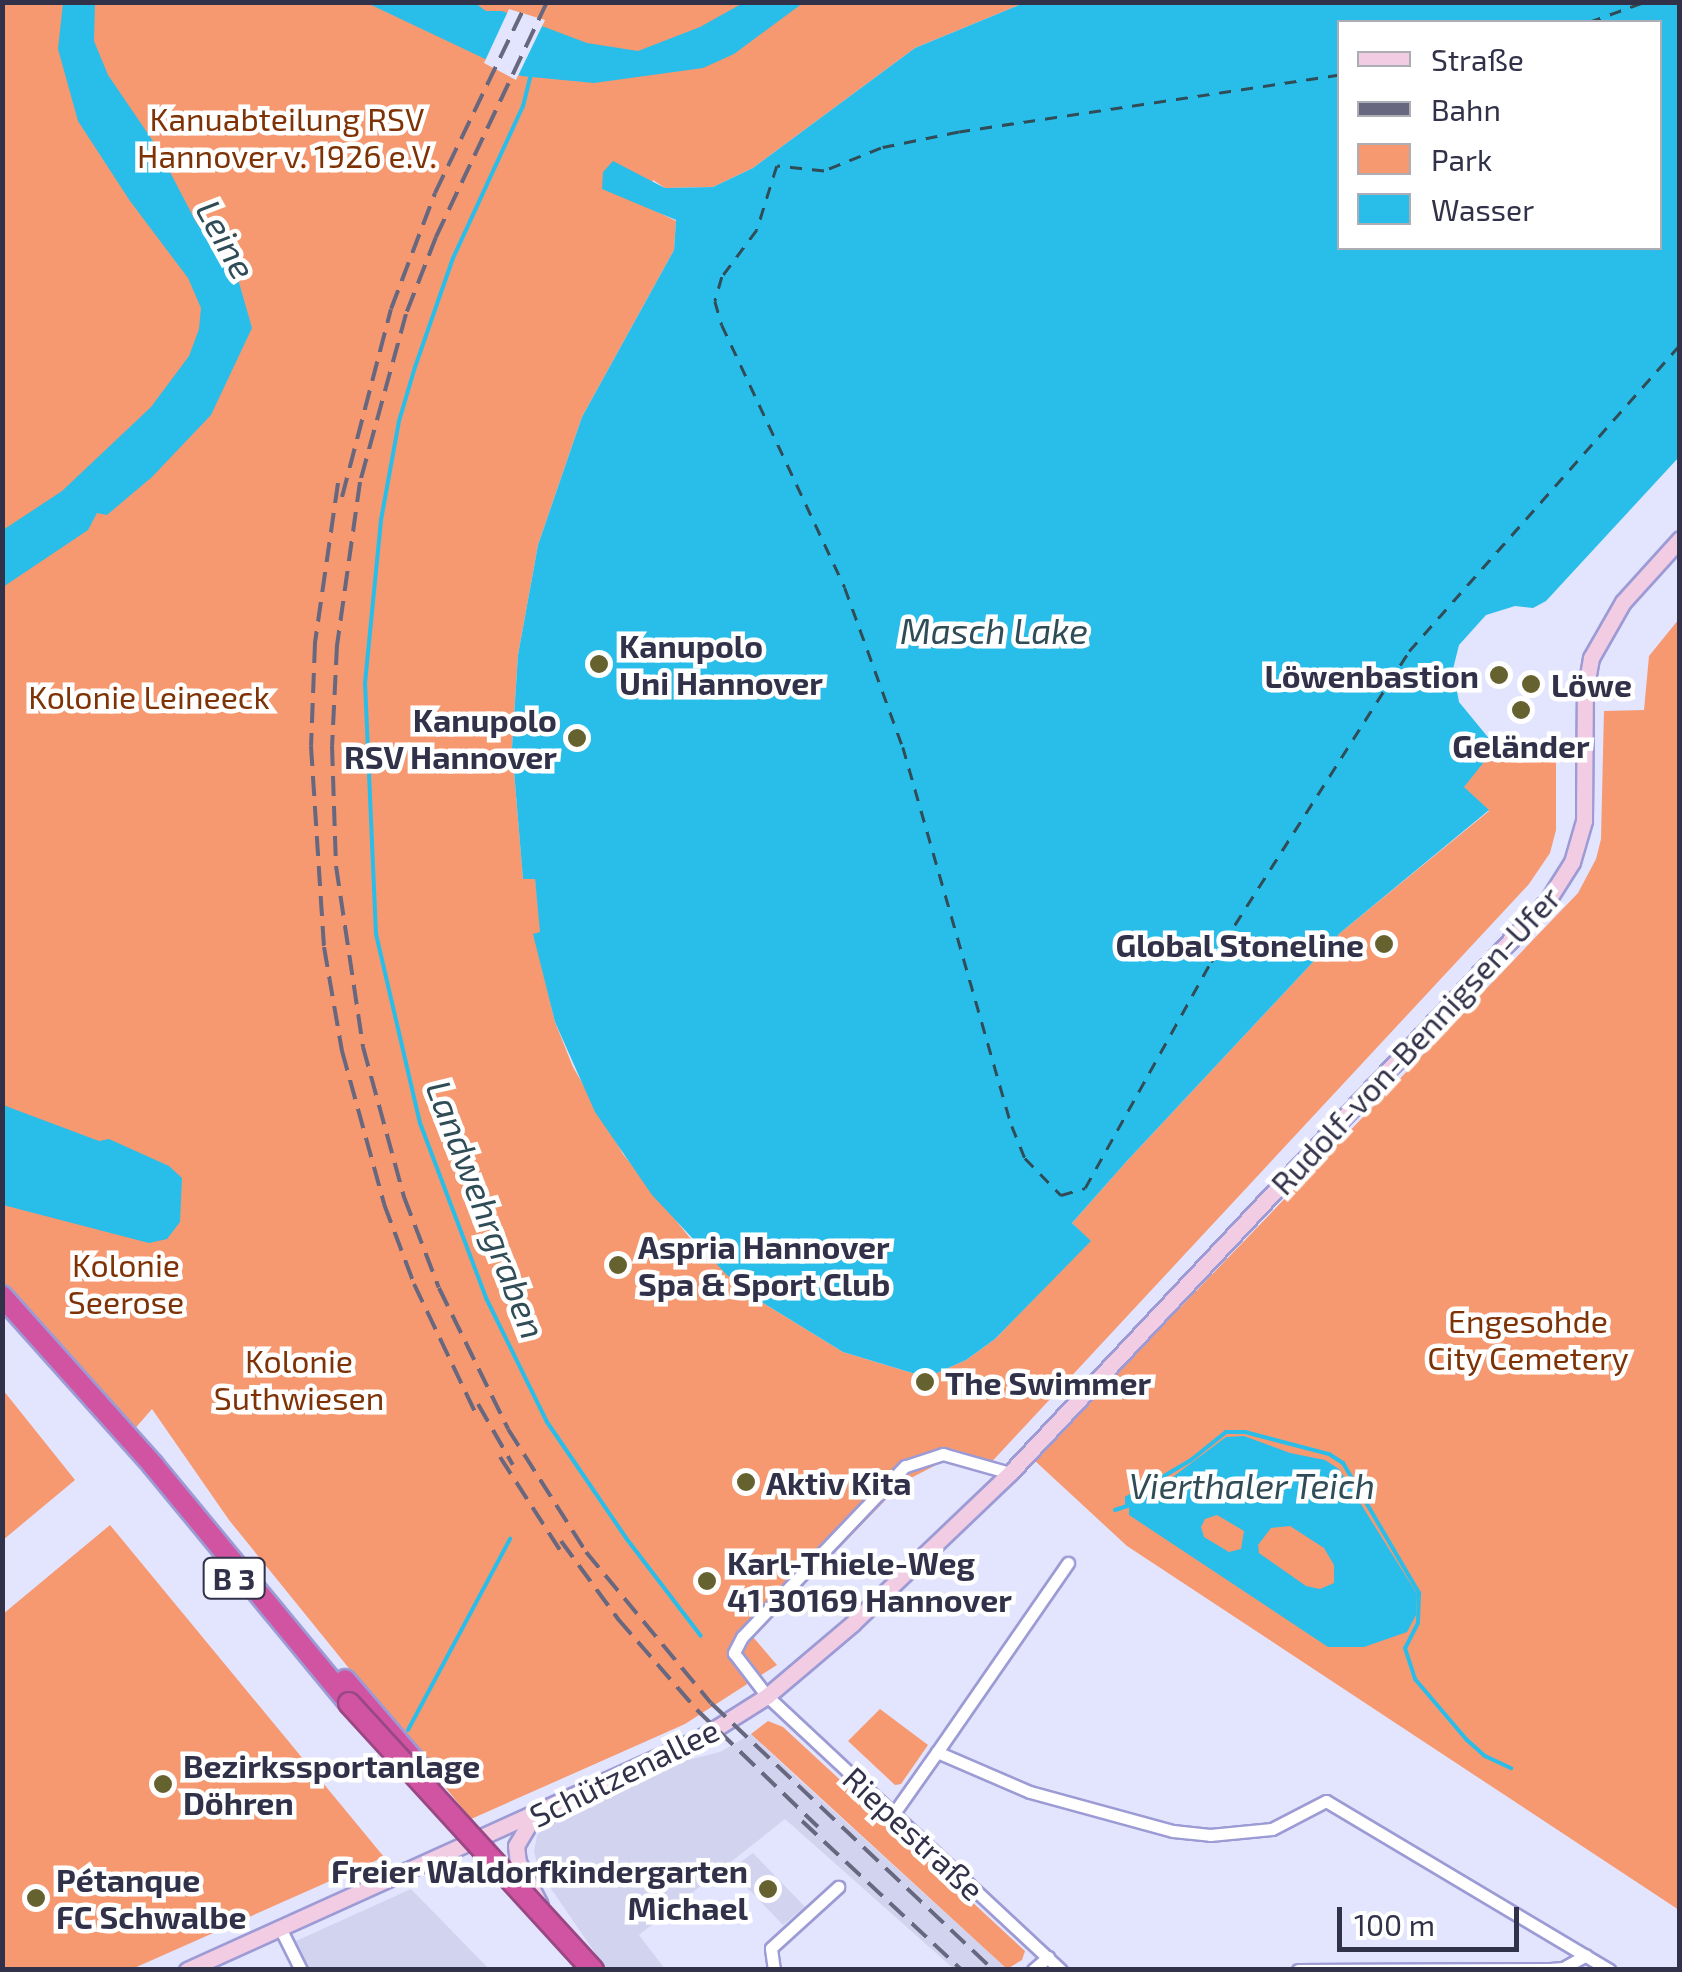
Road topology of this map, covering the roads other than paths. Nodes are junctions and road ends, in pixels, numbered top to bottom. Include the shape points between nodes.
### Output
1 (1680, 539) edge
2 (2, 1296) edge
3 (2, 1309) edge
4 (88, 1397) junction
5 (121, 1438) junction
6 (1002, 1469) junction
7 (220, 1547) junction
8 (1068, 1563) dead end
9 (767, 1696) junction
10 (346, 1706) junction
11 (732, 1720) joint
12 (937, 1752) junction
13 (894, 1813) junction
14 (537, 1814) junction
15 (474, 1843) junction
16 (838, 1887) dead end
17 (280, 1928) junction
18 (556, 1935) junction
19 (1586, 1955) junction
20 (1048, 1958) junction
21 (588, 1969) edge
22 (187, 1970) edge
23 (301, 1970) edge
24 (774, 1970) edge
25 (1033, 1970) edge
26 (1061, 1970) edge
27 (1298, 1970) edge
28 (1609, 1970) edge

1 - 6 street, Rudolf-von-Bennigsen-Ufer via 1622,602 1592,658 1585,707 1587,799 1564,878
2 - 4 highway, B 3
3 - 4 highway, B 3
4 - 5 highway, B 3
5 - 7 highway, B 3
5 - 10 highway, B 3
6 - 9 street, Rudolf-von-Bennigsen-Ufer via 853,1623
6 - 9 street via 943,1454 905,1466 734,1646 735,1659
7 - 10 highway, B 3
7 - 15 highway via 387,1726
8 - 12 street
9 - 11 street, Rudolf-von-Bennigsen-Ufer
9 - 13 street, Riepestraße
10 - 21 highway, B 3, bridge
11 - 14 street, Schützenallee
12 - 13 street
12 - 19 street via 1030,1792 1210,1836 1272,1829 1319,1803 1334,1802
13 - 20 street, Riepestraße
14 - 15 street, Schützenallee
14 - 18 street via 518,1839 518,1862
15 - 17 street, Schützenallee
15 - 18 street
16 - 24 street via 771,1948
17 - 22 street, Schützenallee
17 - 23 street
18 - 21 street
19 - 27 street via 1563,1968
19 - 28 street
20 - 25 street
20 - 26 street, Riepestraße

